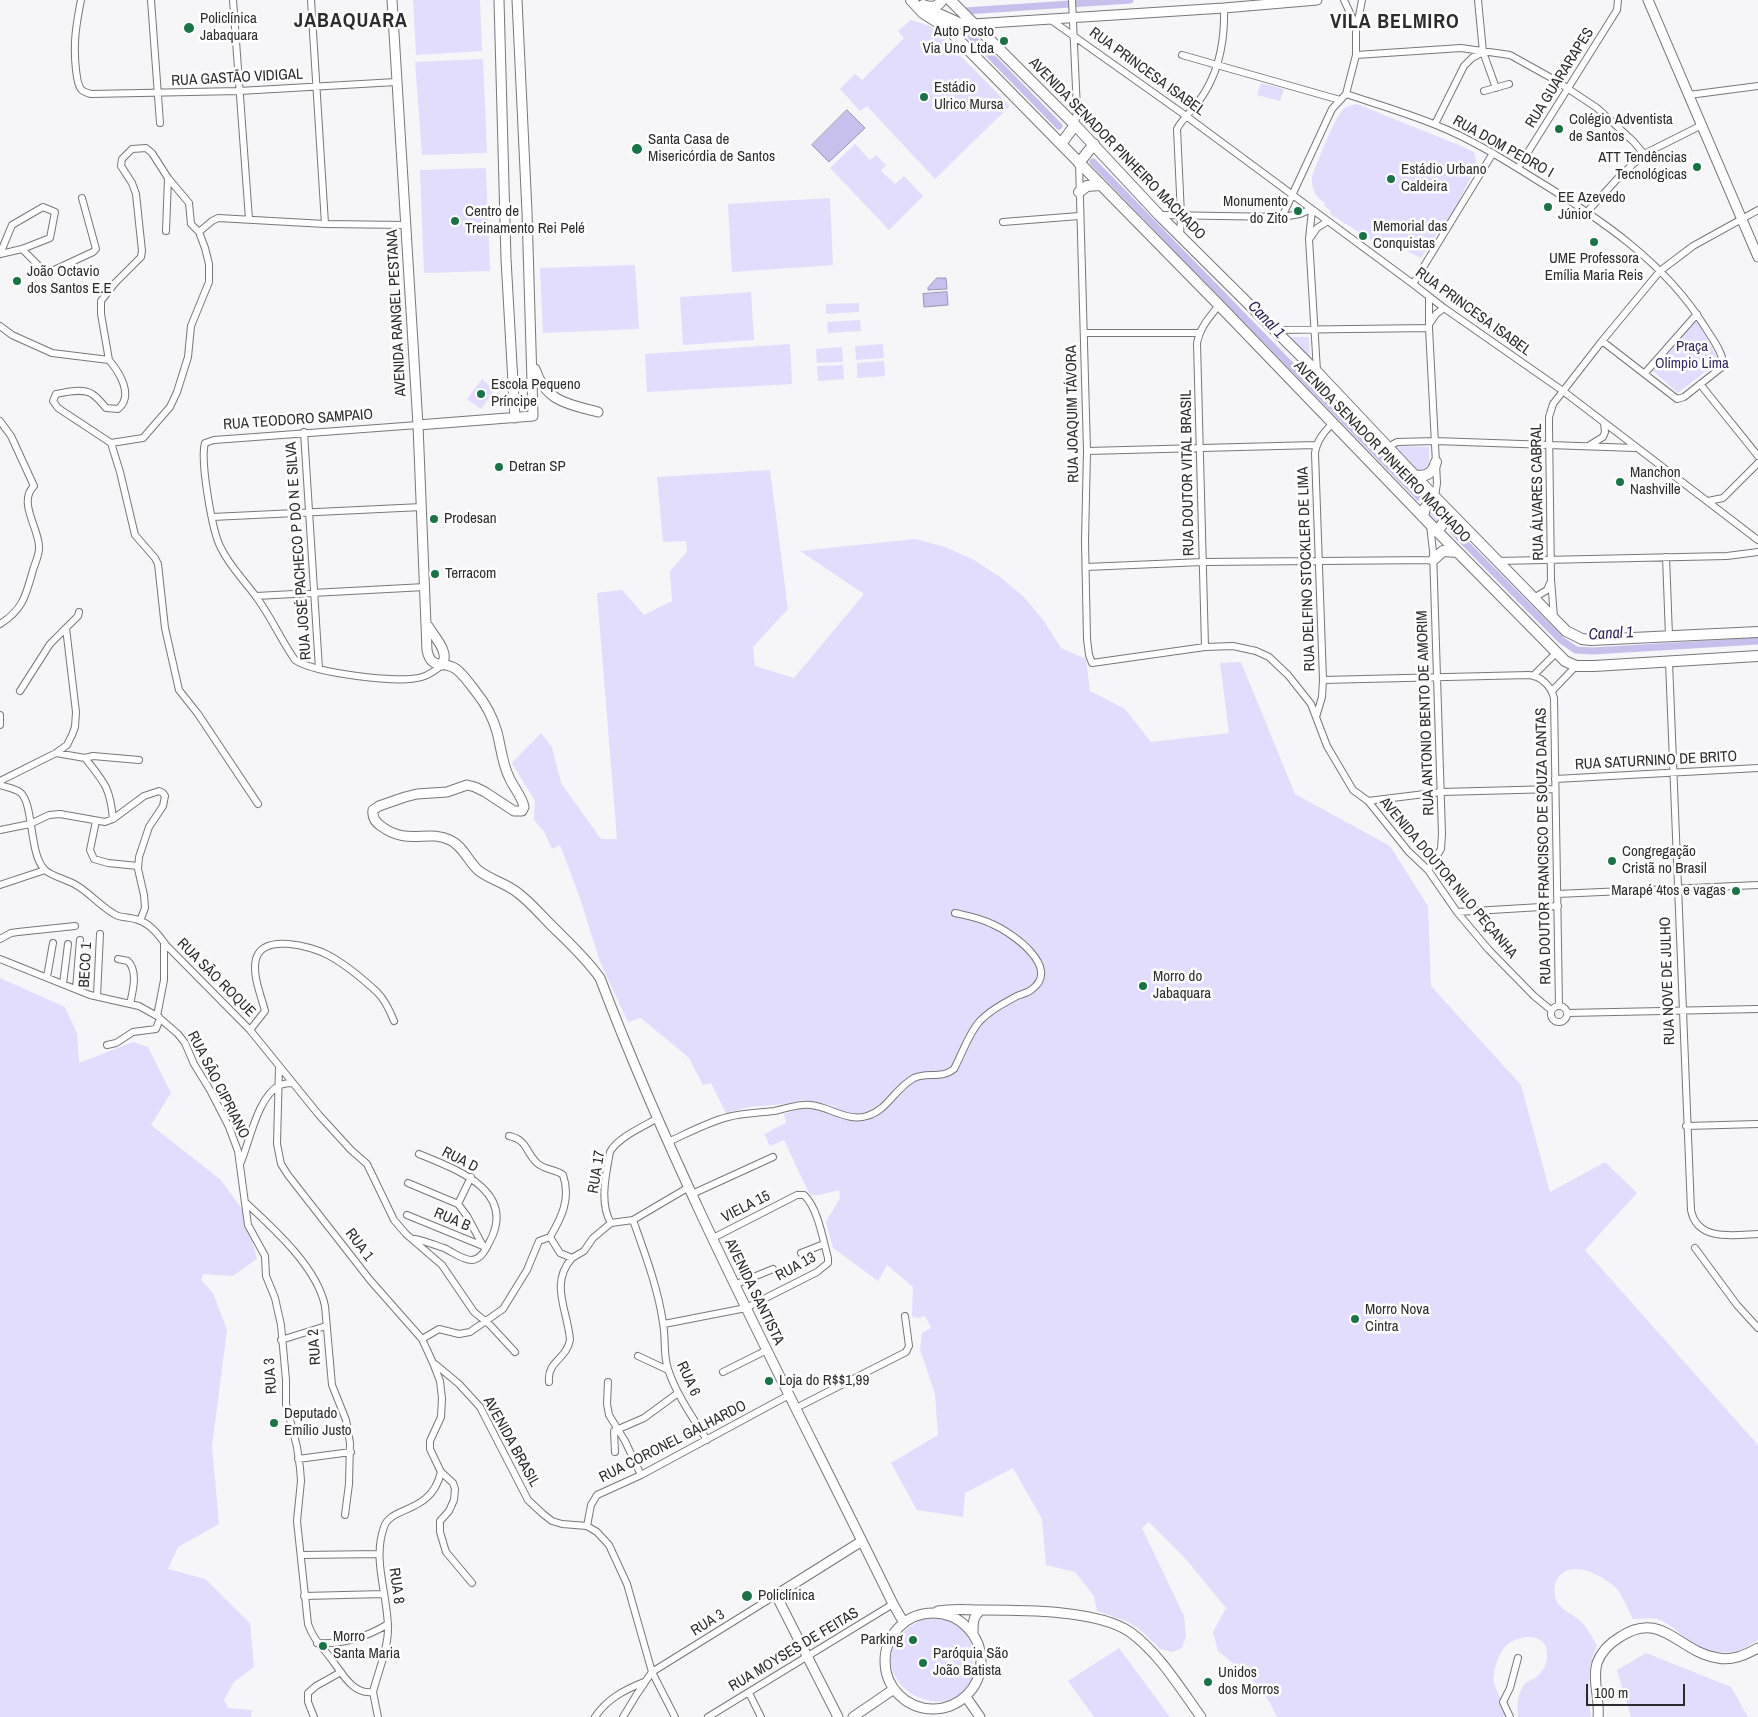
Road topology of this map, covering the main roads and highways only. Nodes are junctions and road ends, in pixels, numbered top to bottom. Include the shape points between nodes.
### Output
1 (911, 0) edge
2 (942, 0) edge
3 (950, 0) edge
4 (920, 2) edge
5 (973, 24) junction
6 (1076, 126) junction
7 (1060, 144) junction
8 (1094, 144) junction
9 (1079, 163) junction
10 (1100, 185) junction
11 (1079, 192) road end
12 (1436, 462) road end
13 (1414, 475) junction
14 (1435, 497) junction
15 (1445, 507) junction
16 (1430, 524) junction
17 (1457, 552) junction
18 (1433, 556) road end
19 (1758, 632) edge
20 (1758, 656) edge

1 - 7 main road, AVENIDA SENADOR PINHEIRO MACHADO via 948,29
2 - 4 main road via 931,7
3 - 5 main road, AVENIDA SENADOR PINHEIRO MACHADO
4 - 5 main road via 959,23
5 - 6 main road, AVENIDA SENADOR PINHEIRO MACHADO
6 - 7 main road
6 - 8 main road, AVENIDA SENADOR PINHEIRO MACHADO
7 - 9 main road, AVENIDA SENADOR PINHEIRO MACHADO
8 - 9 main road
8 - 13 main road, AVENIDA SENADOR PINHEIRO MACHADO via 1159,215 1317,372
9 - 10 main road, AVENIDA SENADOR PINHEIRO MACHADO
10 - 11 main road via 1088,186
10 - 16 main road, AVENIDA SENADOR PINHEIRO MACHADO
12 - 13 main road via 1429,474
13 - 14 main road, AVENIDA SENADOR PINHEIRO MACHADO
14 - 15 main road, AVENIDA SENADOR PINHEIRO MACHADO
14 - 16 main road via 1424,508
15 - 16 main road via 1448,516
15 - 19 main road, AVENIDA SENADOR PINHEIRO MACHADO via 1566,631 1582,639
16 - 17 main road, AVENIDA SENADOR PINHEIRO MACHADO
17 - 18 main road via 1443,551
17 - 20 main road, AVENIDA SENADOR PINHEIRO MACHADO via 1556,652 1576,666

